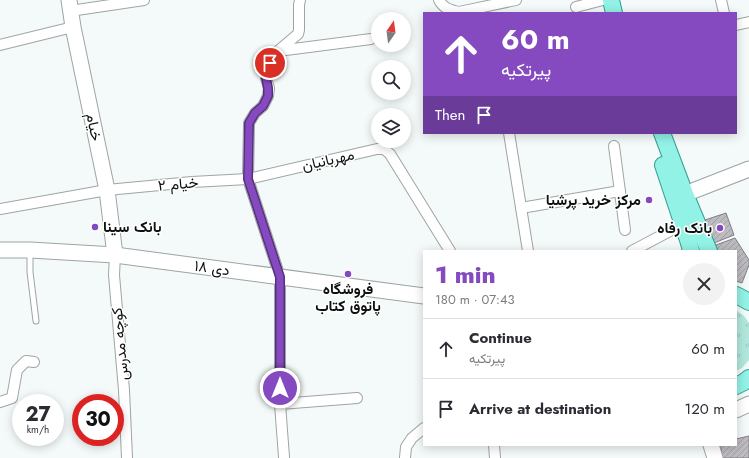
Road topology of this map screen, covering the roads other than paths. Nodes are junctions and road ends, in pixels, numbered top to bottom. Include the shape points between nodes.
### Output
1 (144, 0) edge
2 (300, 0) edge
3 (438, 0) edge
4 (514, 0) edge
5 (603, 0) edge
6 (611, 0) edge
7 (619, 0) edge
8 (721, 0) edge
9 (70, 6) edge
10 (576, 7) dead end
11 (614, 12) edge
12 (622, 12) edge
13 (724, 12) edge
14 (749, 22) edge
15 (737, 25) edge
16 (73, 27) junction
17 (371, 39) dead end
18 (0, 45) edge
19 (278, 51) junction
20 (509, 134) edge
21 (652, 134) edge
22 (662, 134) edge
23 (614, 146) dead end
24 (749, 169) edge
25 (248, 179) junction
26 (107, 190) junction
27 (620, 192) junction
28 (685, 194) junction
29 (521, 208) junction
30 (0, 210) edge
31 (683, 224) junction
32 (625, 230) dead end
33 (0, 250) edge
34 (30, 250) junction
35 (449, 250) edge
36 (528, 250) edge
37 (634, 250) edge
38 (691, 250) edge
39 (709, 250) edge
40 (115, 255) junction
41 (280, 277) junction
42 (423, 296) edge
43 (737, 296) edge
44 (749, 302) edge
45 (36, 321) dead end
46 (34, 362) dead end
47 (749, 378) edge
48 (737, 386) edge
49 (358, 398) dead end
50 (0, 402) edge
51 (280, 404) junction
52 (749, 404) edge
53 (737, 410) edge
54 (423, 429) edge
55 (494, 446) edge
56 (711, 446) edge
57 (284, 457) dead end
58 (127, 458) edge
59 (405, 458) edge
60 (495, 458) edge
61 (715, 458) edge

1 - 9 street
2 - 19 street via 298,34
3 - 4 street via 450,11 459,12
5 - 10 street
6 - 11 main road
7 - 12 main road
8 - 13 street
9 - 16 main road, خیام
14 - 15 street
16 - 18 street
16 - 26 main road, خیام
17 - 19 street
19 - 25 street via 267,71 268,96 249,123
20 - 29 street
21 - 31 main road
22 - 28 main road
23 - 27 street
24 - 28 main road
25 - 26 street, خیام ۲
25 - 35 street, مهربانیان via 384,149 390,154
25 - 41 street
26 - 30 street, خیام ۲
26 - 40 main road, خیام
27 - 29 street
27 - 32 street
28 - 39 main road
29 - 36 street
31 - 37 street
31 - 38 main road
33 - 34 main road, ۱۸ دی
34 - 40 main road, ۱۸ دی
34 - 45 lane
40 - 41 main road, ۱۸ دی
40 - 58 street, کوچه مدرس via 114,275
41 - 42 main road, ۱۸ دی
41 - 51 street
43 - 44 main road
46 - 50 street via 26,361 16,370 12,398
47 - 48 main road
49 - 51 street
51 - 57 street
52 - 53 main road
54 - 59 street via 406,447
55 - 60 street
56 - 61 main road

